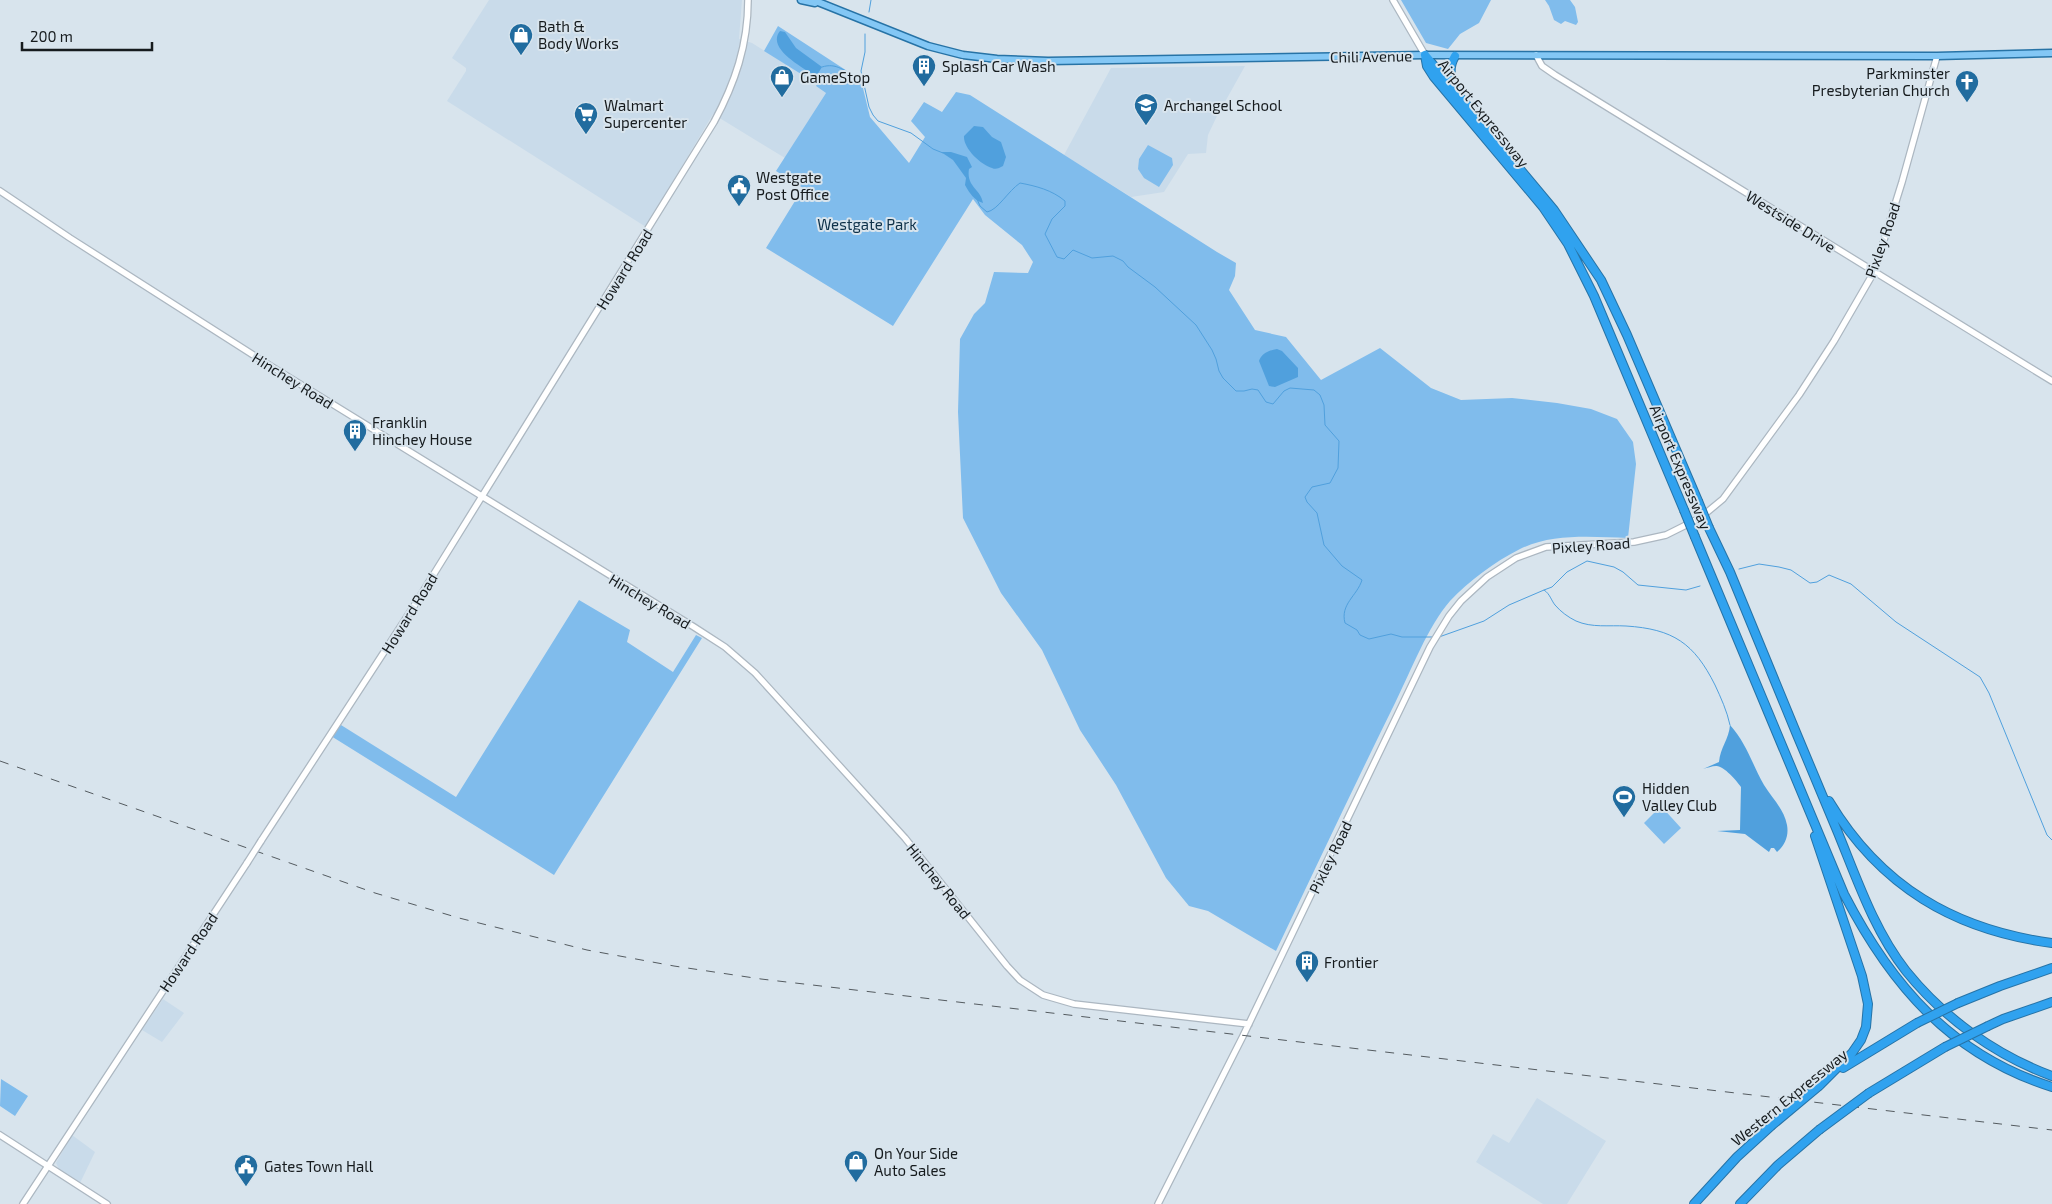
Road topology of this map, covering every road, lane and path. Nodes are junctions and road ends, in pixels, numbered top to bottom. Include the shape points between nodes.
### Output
1 (748, 0) edge
2 (801, 0) edge
3 (1393, 0) edge
4 (816, 2) edge
5 (2052, 53) edge
6 (1536, 55) junction
7 (1425, 56) junction
8 (1455, 56) junction
9 (1937, 56) junction
10 (1468, 106) junction
11 (0, 190) edge
12 (1874, 272) junction
13 (2052, 382) edge
14 (482, 498) junction
15 (1806, 756) junction
16 (1796, 779) junction
17 (2052, 943) edge
18 (2052, 968) edge
19 (2052, 1002) edge
20 (1249, 1024) junction
21 (2052, 1076) edge
22 (1820, 1086) junction
23 (2052, 1087) edge
24 (0, 1135) edge
25 (48, 1165) junction
26 (23, 1204) edge
27 (107, 1204) edge
28 (1158, 1204) edge
29 (1694, 1204) edge
30 (1740, 1204) edge

1 - 14 street, Howard Road via 746,34 738,70 714,122
2 - 4 main road, Chili Avenue
3 - 7 street
4 - 7 main road, Chili Avenue via 928,46 997,60
5 - 9 main road, Chili Avenue
6 - 8 main road, Chili Avenue
6 - 9 main road, Chili Avenue
6 - 12 street, Westside Drive via 1542,66 1555,75
7 - 8 main road, Chili Avenue
7 - 10 highway, Airport Expressway
7 - 16 highway, Airport Expressway, bridge via 1426,66 1434,77 1543,206 1568,244 1594,296
8 - 10 highway via 1450,75
9 - 12 street, Pixley Road
10 - 15 highway, Airport Expressway, bridge via 1554,210 1601,280 1730,572
11 - 14 street, Hinchey Road via 87,249
12 - 13 street, Westside Drive
12 - 20 street, Pixley Road via 1799,394 1735,484 1712,509 1680,530 1651,539 1553,546 1516,558 1501,566 1461,601 1436,636
14 - 20 street, Hinchey Road via 738,657 905,838 1007,966 1032,989 1074,1004
14 - 25 street, Howard Road, bridge via 333,734
15 - 17 highway via 1850,834 1880,866 1910,891 1938,909 1977,926 2005,935
15 - 21 highway via 1876,922 1906,971 1934,1003 1988,1045
16 - 22 highway via 1862,976 1868,1004 1861,1040
16 - 23 highway via 1844,894 1864,932 1896,978 1927,1014 1967,1045 2007,1069
18 - 22 highway, Western Expressway, bridge via 1958,1003 1917,1023 1856,1059
19 - 30 highway, bridge via 1988,1026 1945,1047 1869,1092 1778,1165
20 - 28 street, Pixley Road
22 - 29 highway, Western Expressway, bridge via 1737,1157
24 - 25 street
25 - 26 street, Howard Road
25 - 27 street

